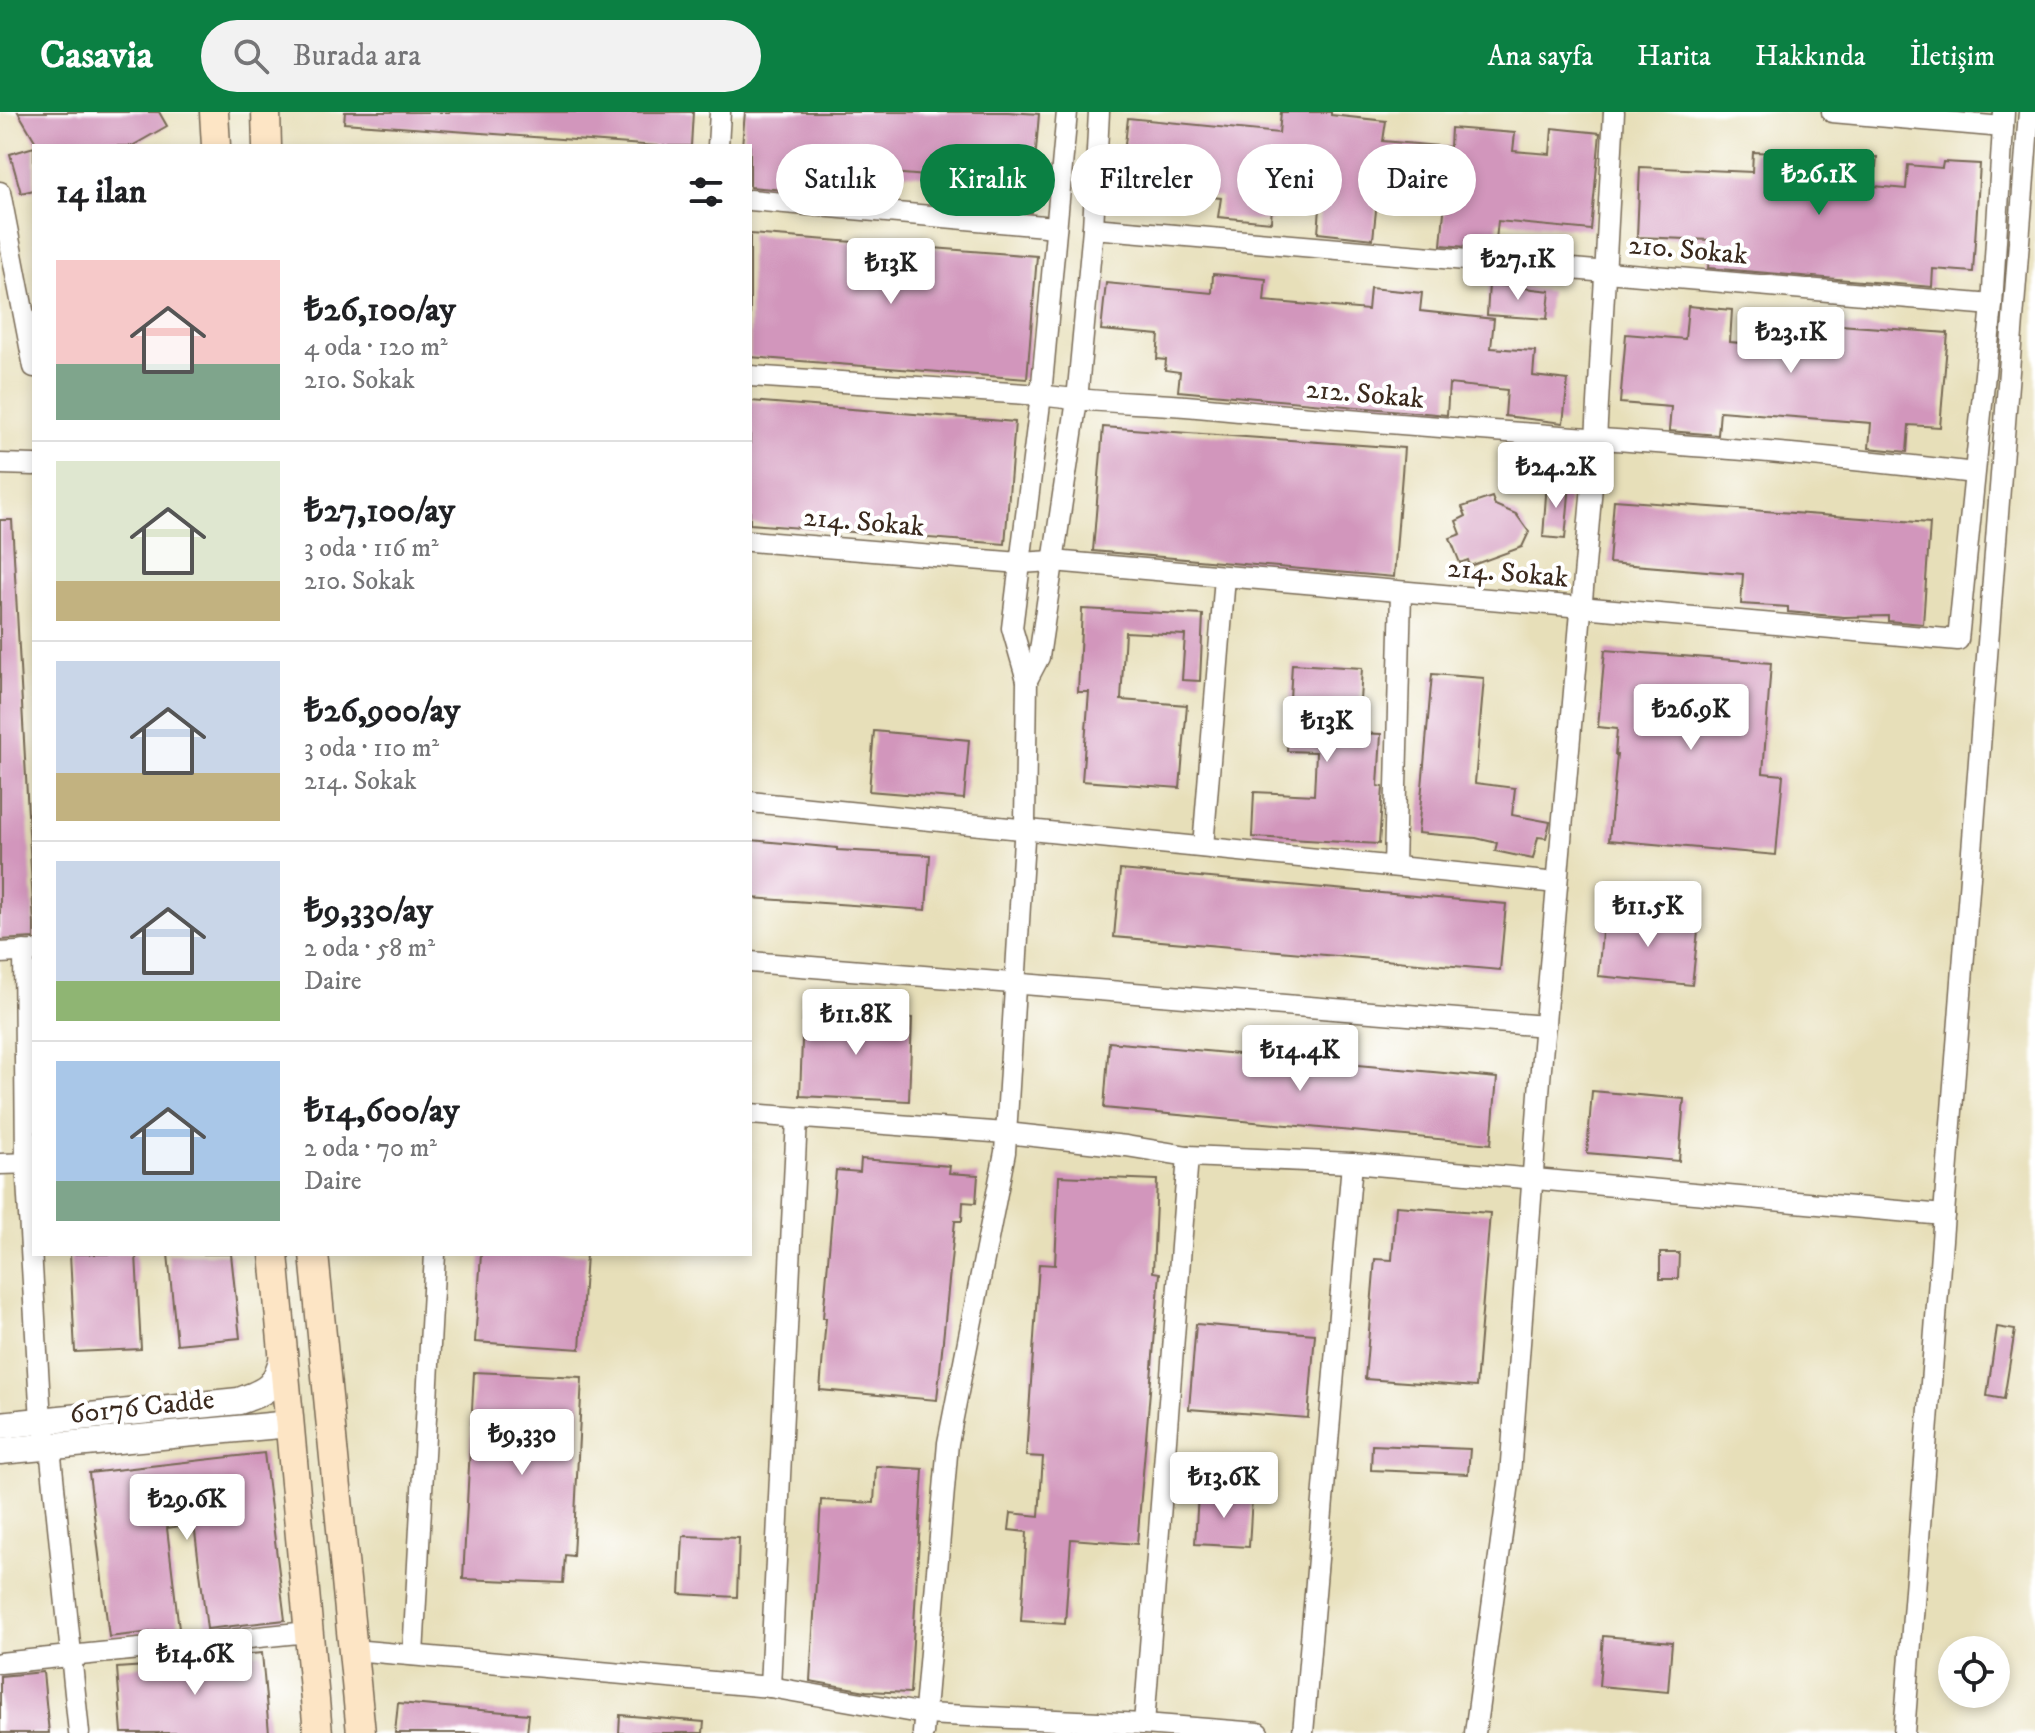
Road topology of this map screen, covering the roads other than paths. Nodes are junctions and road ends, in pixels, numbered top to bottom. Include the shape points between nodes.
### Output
1 (214, 112) edge
2 (266, 112) edge
3 (720, 112) edge
4 (1067, 112) edge
5 (1099, 112) edge
6 (1614, 112) edge
7 (1832, 112) edge
8 (2029, 112) edge
9 (2004, 120) edge
10 (216, 144) edge
11 (267, 144) edge
12 (718, 144) edge
13 (0, 192) edge
14 (752, 200) edge
15 (1056, 227) junction
16 (1093, 228) junction
17 (6, 255) edge
18 (1606, 270) junction
19 (1992, 305) junction
20 (32, 359) edge
21 (752, 376) edge
22 (1041, 395) junction
23 (1077, 400) junction
24 (1596, 440) junction
25 (0, 464) edge
26 (32, 465) edge
27 (1974, 473) junction
28 (752, 541) edge
29 (1053, 561) junction
30 (1020, 563) junction
31 (1225, 577) junction
32 (1401, 592) junction
33 (1581, 608) junction
34 (1027, 680) junction
35 (752, 802) edge
36 (1025, 829) junction
37 (1203, 847) junction
38 (1394, 866) junction
39 (1557, 883) junction
40 (29, 951) edge
41 (0, 953) edge
42 (752, 962) edge
43 (1015, 982) junction
44 (1545, 1026) junction
45 (752, 1114) edge
46 (797, 1118) junction
47 (1006, 1133) junction
48 (1188, 1156) junction
49 (30, 1163) edge
50 (1352, 1163) junction
51 (0, 1164) edge
52 (1533, 1179) junction
53 (32, 1210) edge
54 (1944, 1215) junction
55 (34, 1256) edge
56 (274, 1256) edge
57 (314, 1256) edge
58 (435, 1256) edge
59 (284, 1354) junction
60 (41, 1421) junction
61 (290, 1424) junction
62 (0, 1425) edge
63 (50, 1447) junction
64 (0, 1451) edge
65 (308, 1632) junction
66 (353, 1650) junction
67 (413, 1655) junction
68 (70, 1657) junction
69 (0, 1663) edge
70 (770, 1687) junction
71 (924, 1723) edge
72 (1144, 1724) junction
73 (79, 1733) edge
74 (318, 1733) edge
75 (361, 1733) edge
76 (1258, 1733) edge
77 (1303, 1733) edge
78 (1475, 1733) edge
79 (1904, 1733) edge

1 - 10 main road
2 - 11 main road
3 - 12 street
4 - 15 street
5 - 16 street
6 - 18 street
7 - 9 street
8 - 54 street
9 - 19 street
13 - 17 street
14 - 15 street
15 - 22 street
16 - 18 street, 210. Sokak
16 - 23 street
17 - 20 street
18 - 19 street, 210. Sokak
18 - 24 street
19 - 27 street
21 - 22 street, 212. Sokak
22 - 23 street, 212. Sokak
22 - 30 street
23 - 24 street, 212. Sokak
23 - 29 street
24 - 27 street, 212. Sokak
24 - 33 street
25 - 26 street
27 - 33 street, 214. Sokak via 1958,640
28 - 30 street, 214. Sokak
29 - 30 street, 214. Sokak
29 - 31 street, 214. Sokak
29 - 34 street via 1039,657
30 - 34 street via 1012,628
31 - 32 street, 214. Sokak
31 - 37 street
32 - 33 street, 214. Sokak
32 - 38 street
33 - 39 street
34 - 36 street
35 - 36 street
36 - 37 street
36 - 43 street
37 - 38 street
38 - 39 street
39 - 44 street
40 - 41 street
40 - 49 street
42 - 43 street
43 - 44 street
43 - 47 street
44 - 52 street
45 - 46 street
46 - 47 street
46 - 70 street
47 - 48 street
47 - 71 street via 948,1443
48 - 50 street
48 - 72 street
49 - 51 street
49 - 53 street
50 - 52 street
50 - 77 street
52 - 54 street
52 - 78 street via 1510,1475
54 - 79 street
55 - 60 street
56 - 59 main road
57 - 66 main road
58 - 67 street
59 - 60 street via 277,1379 265,1392 239,1401
59 - 61 main road
60 - 62 street
60 - 63 street
61 - 63 street, 60176 Cadde
61 - 65 main road
63 - 64 street, 60176 Cadde
63 - 68 street
65 - 68 street
65 - 74 main road
66 - 67 street
66 - 75 main road
67 - 70 street
68 - 69 street
68 - 73 street
70 - 71 street
71 - 72 street
72 - 76 street

